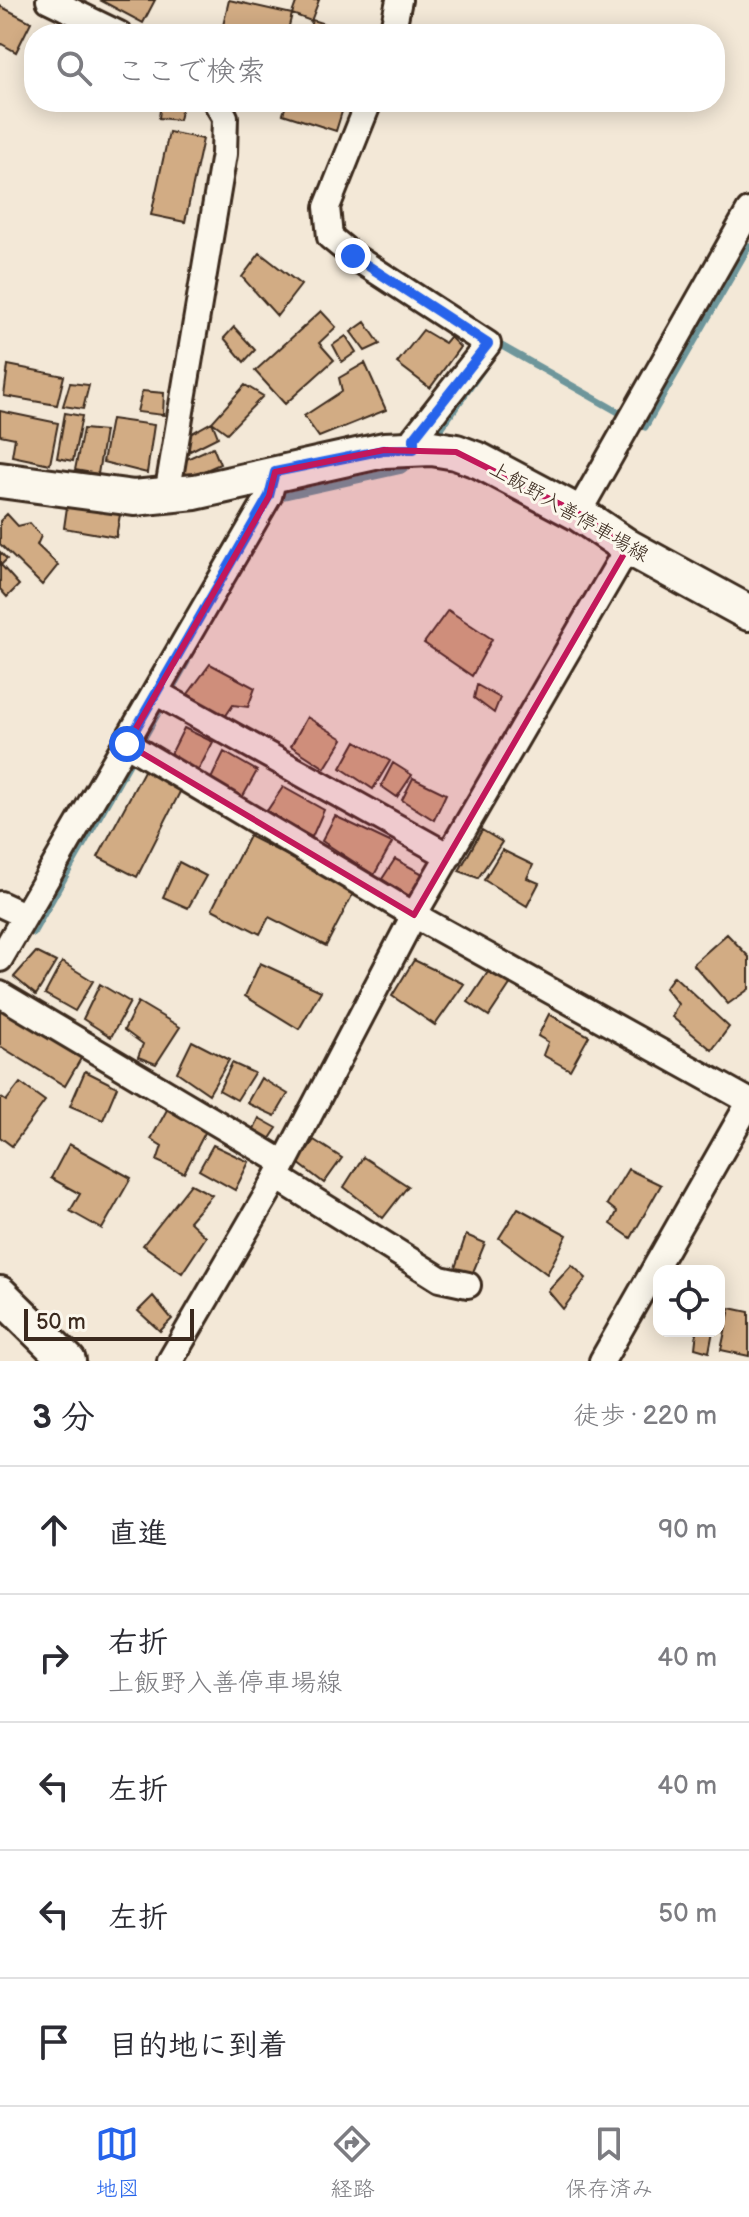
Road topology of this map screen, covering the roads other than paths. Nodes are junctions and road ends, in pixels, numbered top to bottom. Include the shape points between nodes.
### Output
1 (49, 0) edge
2 (399, 0) edge
3 (98, 24) edge
4 (394, 24) edge
5 (222, 112) edge
6 (365, 112) edge
7 (749, 211) edge
8 (414, 449) junction
9 (275, 472) junction
10 (0, 480) edge
11 (167, 495) junction
12 (578, 513) junction
13 (628, 547) junction
14 (749, 613) edge
15 (157, 693) junction
16 (127, 744) junction
17 (449, 856) junction
18 (0, 904) edge
19 (24, 915) junction
20 (414, 915) junction
21 (0, 959) edge
22 (0, 994) edge
23 (749, 1102) edge
24 (280, 1170) junction
25 (468, 1285) dead end
26 (0, 1294) edge
27 (68, 1361) edge
28 (170, 1361) edge
29 (602, 1361) edge

1 - 3 street
2 - 4 street
5 - 11 street via 224,154
6 - 8 street via 327,207 330,237 488,344 414,438
7 - 12 street
8 - 9 main road, 上飯野入善停車場線
8 - 12 main road, 上飯野入善停車場線 via 456,452 480,461
9 - 11 main road, 上飯野入善停車場線
9 - 15 street via 269,496
10 - 11 main road, 上飯野入善停車場線 via 134,498
12 - 13 main road, 上飯野入善停車場線
13 - 14 main road, 上飯野入善停車場線
13 - 17 street
15 - 16 street
15 - 17 street
16 - 19 street
16 - 20 street
17 - 20 street
18 - 19 street
19 - 21 street
20 - 23 street
20 - 24 street
22 - 24 street
23 - 29 street
24 - 25 street via 440,1279
24 - 28 street
26 - 27 main road

